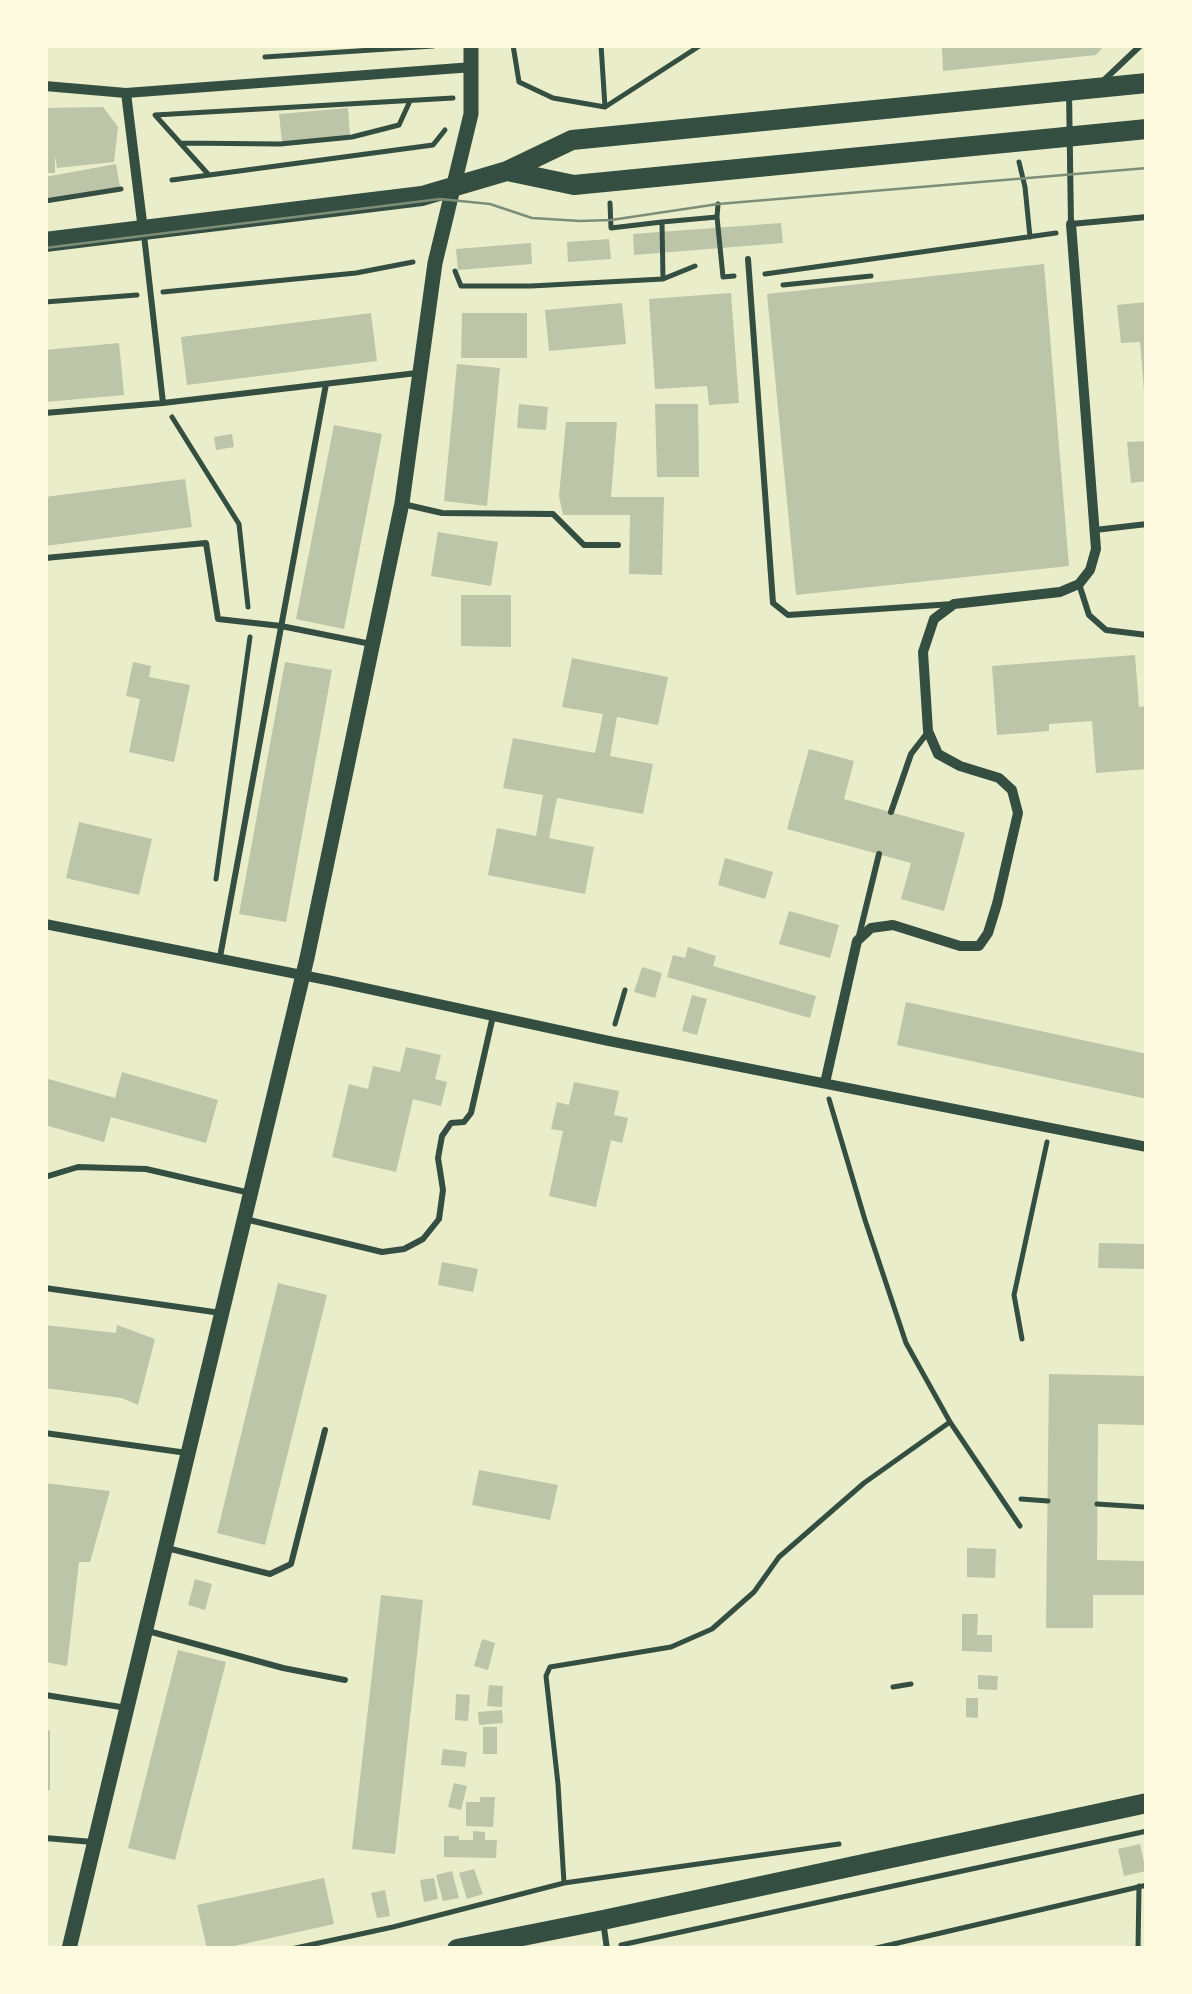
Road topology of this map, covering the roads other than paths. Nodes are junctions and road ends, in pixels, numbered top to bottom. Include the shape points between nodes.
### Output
1 (471, 45) edge
2 (1141, 45) edge
3 (473, 67) junction
4 (1147, 83) edge
5 (45, 86) edge
6 (1096, 88) junction
7 (1069, 91) junction
8 (126, 93) junction
9 (1147, 129) edge
10 (1070, 136) junction
11 (507, 172) junction
12 (452, 188) junction
13 (1147, 217) edge
14 (1071, 224) junction
15 (144, 230) junction
16 (45, 242) edge
17 (748, 259) dead end
18 (420, 372) junction
19 (326, 384) junction
20 (163, 403) junction
21 (45, 413) edge
22 (402, 504) junction
23 (1147, 524) edge
24 (1094, 530) junction
25 (618, 545) dead end
26 (45, 558) edge
27 (1080, 584) junction
28 (954, 604) junction
29 (281, 626) junction
30 (1147, 635) edge
31 (372, 645) junction
32 (928, 731) junction
33 (892, 812) dead end
34 (879, 854) dead end
35 (45, 924) edge
36 (857, 941) junction
37 (220, 959) junction
38 (303, 975) junction
39 (493, 1016) junction
40 (824, 1083) junction
41 (1147, 1148) edge
42 (45, 1178) edge
43 (251, 1193) junction
44 (244, 1219) junction
45 (45, 1288) edge
46 (222, 1313) junction
47 (325, 1430) dead end
48 (45, 1433) edge
49 (188, 1453) junction
50 (165, 1548) junction
51 (145, 1630) junction
52 (345, 1680) dead end
53 (45, 1696) edge
54 (127, 1708) junction
55 (1147, 1803) edge
56 (45, 1838) edge
57 (94, 1842) junction
58 (603, 1920) junction
59 (68, 1949) edge
60 (457, 1949) edge
61 (607, 1949) edge

1 - 3 street
2 - 6 lane
3 - 8 street
3 - 12 street via 470,114
4 - 6 main road
5 - 8 street
6 - 7 main road
7 - 10 lane
7 - 11 main road via 572,140
8 - 15 street
9 - 10 main road
10 - 11 main road via 574,185
10 - 14 lane
11 - 12 main road
12 - 15 main road
12 - 18 street
13 - 14 lane
14 - 24 street
15 - 16 main road
15 - 20 lane
17 - 28 lane via 772,603 788,615
18 - 19 lane
18 - 22 street
19 - 20 lane
19 - 29 lane
20 - 21 lane
22 - 25 lane via 442,513 553,514 584,545
22 - 31 street
23 - 24 lane
24 - 27 street via 1096,550
26 - 29 lane via 206,543 218,618
27 - 28 street
27 - 30 lane via 1088,615 1106,630
28 - 32 street via 934,619 922,652
29 - 31 lane
29 - 37 lane
31 - 38 street
32 - 33 lane via 911,754
32 - 36 street via 938,754 999,778 1012,790 1018,813 988,932 979,946 960,946 893,925 871,928
34 - 36 lane
35 - 37 street
36 - 40 street
37 - 38 street
38 - 39 street
38 - 43 street
39 - 40 street via 722,1069
39 - 44 lane via 471,1113 442,1136 438,1219 423,1239 382,1252
40 - 41 street
42 - 43 lane via 78,1167 146,1169
43 - 44 street
44 - 46 street
45 - 46 lane
46 - 49 street
47 - 50 lane via 291,1564 270,1574
48 - 49 lane
49 - 50 street
50 - 51 street
51 - 52 lane
51 - 54 street
53 - 54 lane
54 - 57 street
55 - 58 main road
56 - 57 lane
57 - 59 street
58 - 60 main road
58 - 61 lane

